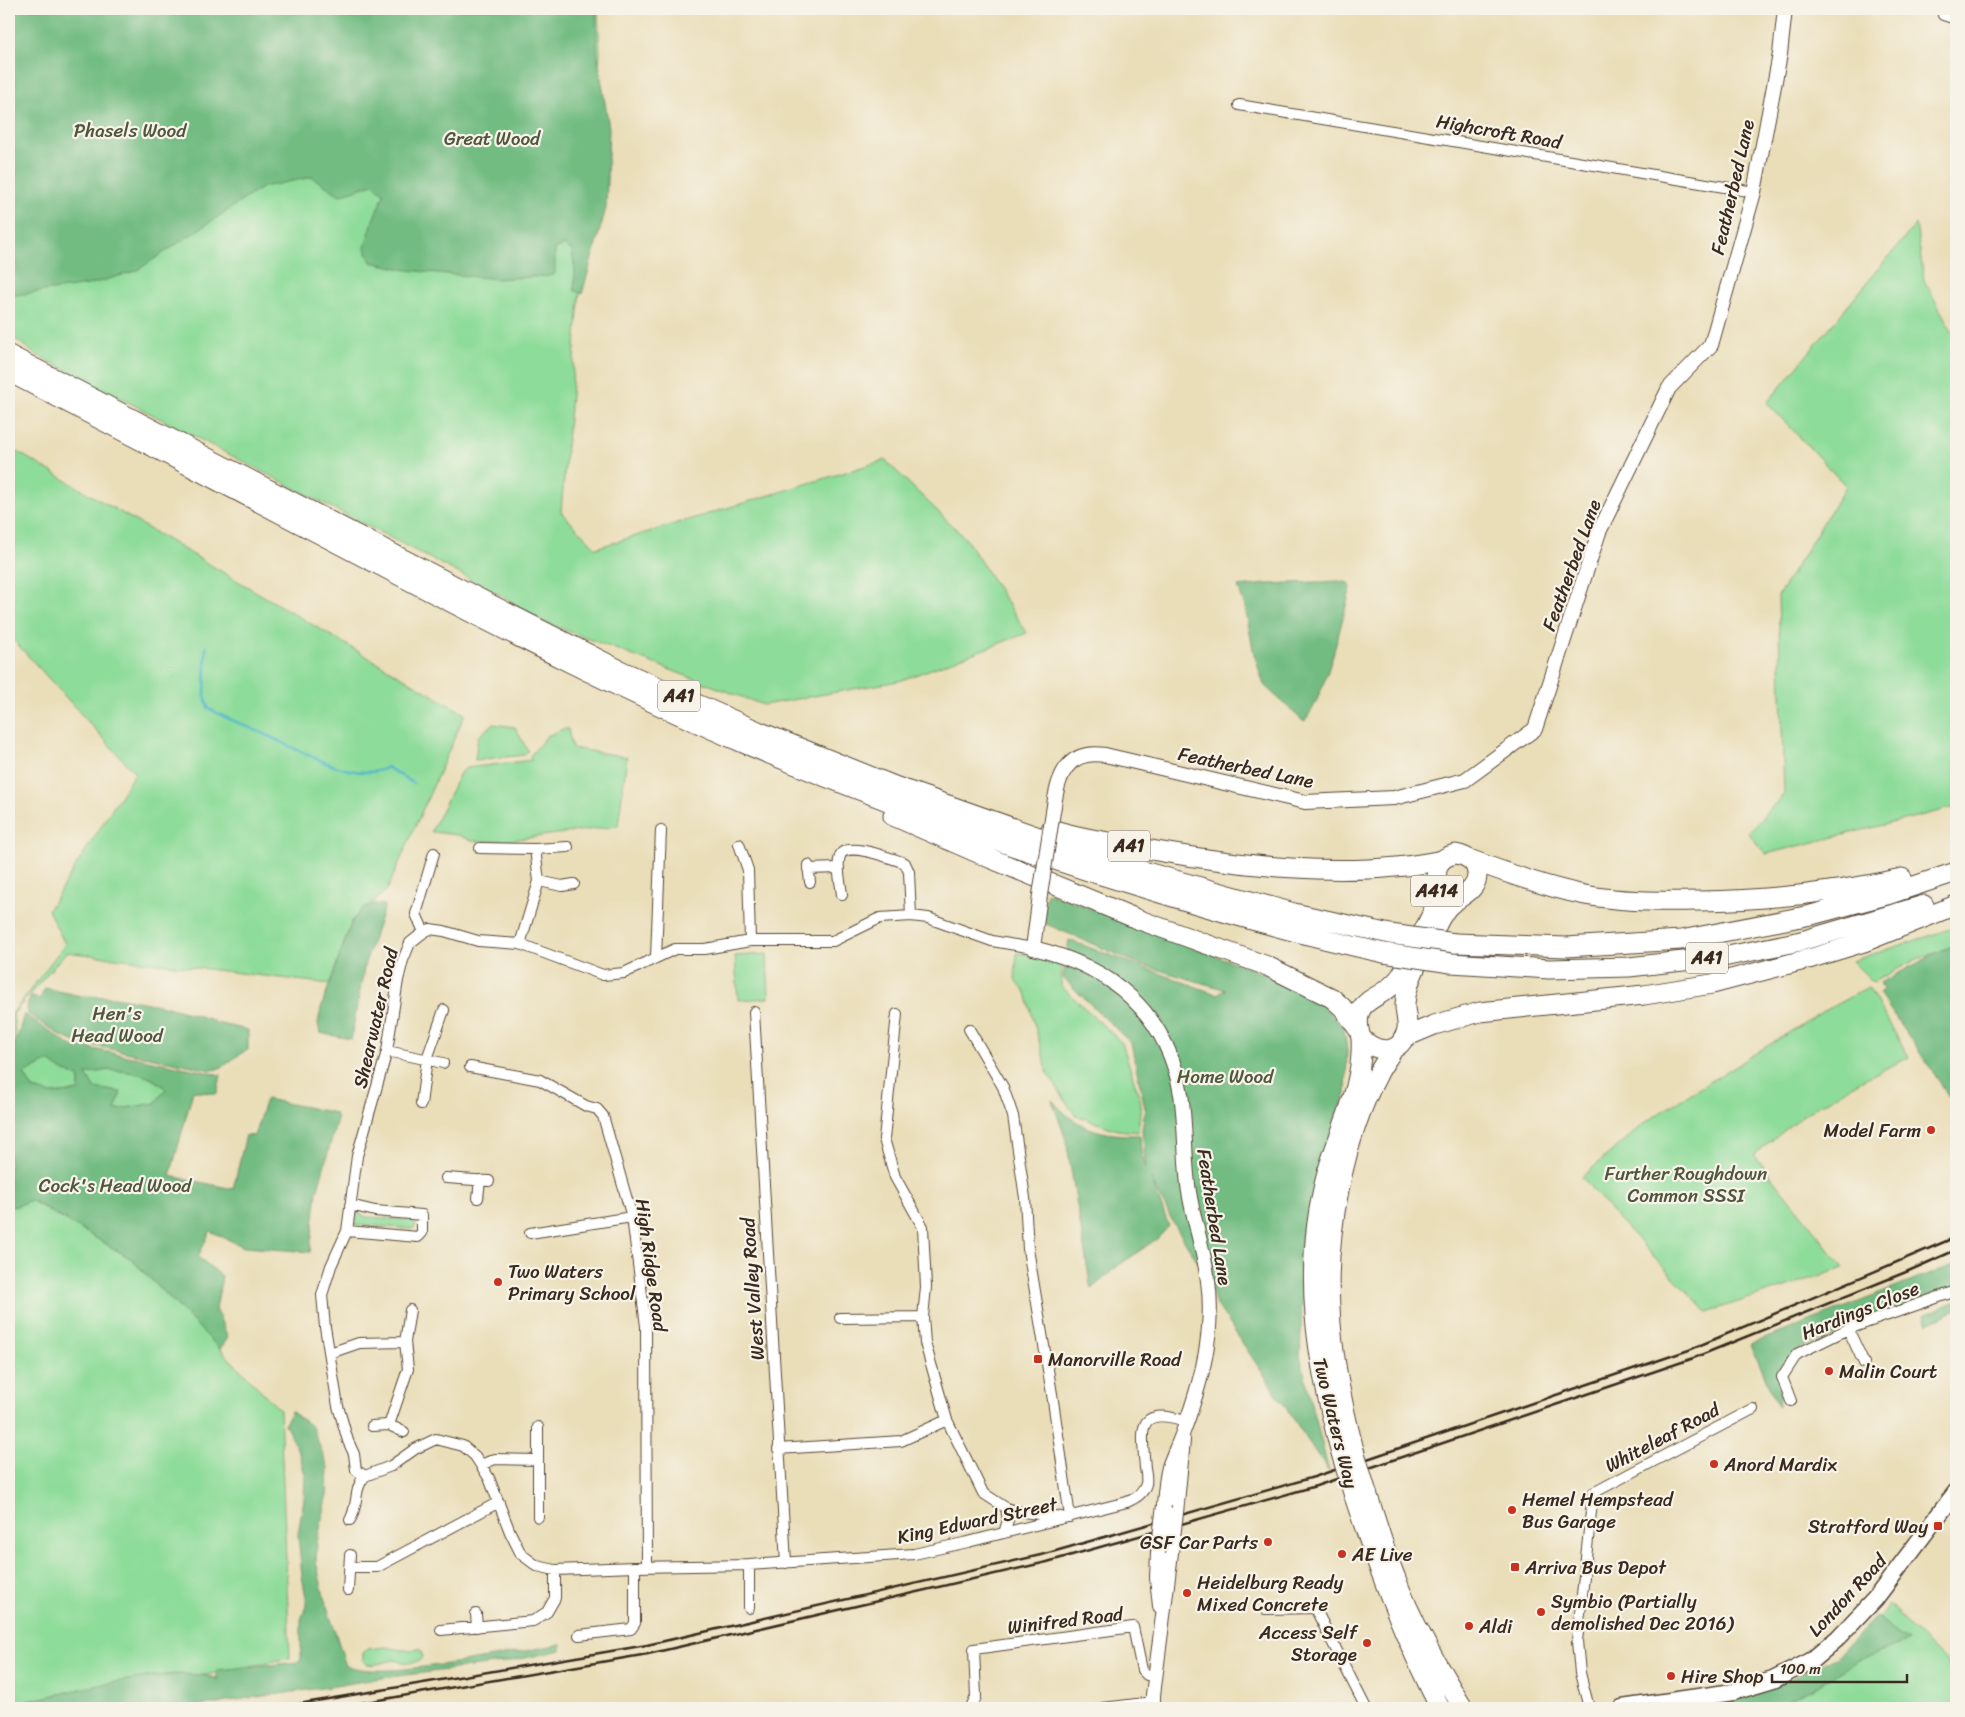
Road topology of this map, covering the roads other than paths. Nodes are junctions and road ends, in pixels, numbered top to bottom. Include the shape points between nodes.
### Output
1 (1786, 9) edge
2 (1943, 15) dead end
3 (1956, 19) edge
4 (1239, 105) dead end
5 (1754, 192) junction
6 (9, 354) edge
7 (9, 372) edge
8 (746, 744) junction
9 (974, 814) junction
10 (661, 830) dead end
11 (739, 844) dead end
12 (568, 847) dead end
13 (480, 848) dead end
14 (535, 849) junction
15 (434, 854) dead end
16 (1469, 859) junction
17 (1442, 860) junction
18 (1956, 867) edge
19 (839, 868) junction
20 (1956, 872) edge
21 (539, 881) junction
22 (810, 882) dead end
23 (574, 884) dead end
24 (842, 895) dead end
25 (1956, 896) edge
26 (1956, 905) edge
27 (911, 916) junction
28 (424, 932) junction
29 (750, 940) junction
30 (520, 944) junction
31 (1033, 948) junction
32 (656, 957) junction
33 (444, 1010) dead end
34 (754, 1012) dead end
35 (897, 1014) dead end
36 (969, 1029) dead end
37 (1360, 1033) junction
38 (1399, 1043) junction
39 (387, 1051) junction
40 (428, 1059) junction
41 (442, 1062) dead end
42 (470, 1067) dead end
43 (421, 1104) dead end
44 (446, 1178) dead end
45 (478, 1198) dead end
46 (350, 1205) junction
47 (632, 1218) junction
48 (347, 1231) junction
49 (530, 1234) dead end
50 (1956, 1291) edge
51 (410, 1310) dead end
52 (923, 1317) junction
53 (840, 1318) dead end
54 (1848, 1329) junction
55 (405, 1342) junction
56 (330, 1353) junction
57 (1864, 1363) dead end
58 (1791, 1401) dead end
59 (1753, 1409) dead end
60 (946, 1420) junction
61 (389, 1424) junction
62 (372, 1426) dead end
63 (1185, 1426) junction
64 (538, 1427) dead end
65 (404, 1432) dead end
66 (778, 1449) junction
67 (1348, 1452) junction
68 (537, 1460) junction
69 (481, 1465) junction
70 (365, 1476) junction
71 (1956, 1492) edge
72 (1361, 1494) junction
73 (499, 1502) junction
74 (1006, 1508) junction
75 (538, 1517) dead end
76 (1068, 1518) junction
77 (350, 1520) dead end
78 (1004, 1533) junction
79 (350, 1555) dead end
80 (786, 1563) junction
81 (647, 1566) junction
82 (749, 1566) junction
83 (350, 1567) junction
84 (635, 1567) junction
85 (555, 1570) junction
86 (348, 1590) dead end
87 (749, 1608) dead end
88 (1265, 1608) dead end
89 (476, 1614) dead end
90 (1162, 1619) junction
91 (477, 1626) junction
92 (441, 1630) dead end
93 (579, 1635) dead end
94 (1439, 1668) junction
95 (1155, 1677) junction
96 (1153, 1705) edge
97 (971, 1708) edge
98 (1103, 1708) edge
99 (1366, 1708) edge
100 (1443, 1708) edge
101 (1463, 1708) edge
102 (1470, 1708) edge
103 (1589, 1708) edge
104 (1622, 1708) edge

1 - 5 street, Featherbed Lane
2 - 3 street
4 - 5 street, Highcroft Road
5 - 31 street, Featherbed Lane, bridge via 1711,345 1669,388 1599,532 1535,729 1465,780 1394,798 1305,802 1105,755 1092,754 1075,759 1059,778
6 - 9 highway, A41 via 622,671 776,739
7 - 8 highway, A41 via 500,628
8 - 25 highway, A41, bridge via 895,805 1108,878 1314,938 1451,963 1549,969 1728,956 1801,941
8 - 37 highway via 771,761 987,857 1137,919 1288,975 1332,998
9 - 17 highway, A41 via 1014,819 1070,834 1182,855 1255,864 1334,869 1389,868
9 - 20 highway, A41, bridge via 1107,861 1294,913 1390,934 1455,943 1566,947 1681,940 1811,915
10 - 32 street
11 - 29 street via 748,870
12 - 14 street
13 - 14 street
14 - 21 street
15 - 28 street via 416,914
16 - 17 highway, A414 via 1456,854
16 - 18 highway via 1586,895 1673,902 1792,897
16 - 38 highway, A414 via 1476,866 1474,887 1447,909 1411,976 1405,1007 1407,1028
17 - 37 highway, A414 via 1437,867 1435,905 1400,977 1360,1010 1357,1018
19 - 22 street via 808,866
19 - 24 street
19 - 27 street via 840,855 851,848 905,863 909,872
21 - 23 street via 562,886
21 - 30 street
26 - 38 highway via 1821,956 1712,984 1644,996 1480,1012 1434,1025
27 - 29 street via 880,918 833,941
27 - 31 street via 928,918 992,941
28 - 30 street via 444,930 478,941
28 - 39 street, Shearwater Road via 410,944 403,960
29 - 32 street via 705,950 675,949
30 - 32 street via 603,975 624,973
31 - 63 street, Featherbed Lane via 1082,963 1119,986 1139,1004 1154,1024 1173,1062 1181,1096 1189,1189 1210,1298 1204,1361
33 - 40 street
34 - 66 street, West Valley Road
35 - 52 street via 884,1139 895,1177 923,1227 926,1287
36 - 76 street via 1003,1087 1013,1116 1026,1198 1028,1249
37 - 38 highway via 1374,1048 1384,1050
37 - 67 highway, Two Waters Way / A414 via 1358,1083 1327,1173 1314,1261 1318,1351 1327,1400
38 - 67 highway, Two Waters Way / A414 via 1378,1074 1352,1139 1336,1210 1330,1306
39 - 40 street
39 - 46 street, Shearwater Road via 357,1156
40 - 41 street
40 - 43 street
42 - 47 street, High Ridge Road via 540,1080 597,1109 603,1116
44 - 45 street via 485,1181
46 - 48 street, Shearwater Road
46 - 48 street via 375,1211 422,1215 422,1233 418,1237
47 - 49 street
47 - 81 street, High Ridge Road via 646,1326
48 - 56 street, Shearwater Road via 322,1295
50 - 54 street, Hardings Close
51 - 55 street
52 - 53 street
52 - 60 street via 925,1343
54 - 57 street
54 - 58 street, Hardings Close via 1798,1354 1782,1377
55 - 56 street via 360,1343
55 - 61 street via 408,1369
56 - 70 street, Shearwater Road via 338,1406 356,1470
59 - 103 street, Whiteleaf Road via 1593,1493 1577,1641 1580,1673
60 - 66 street via 901,1440
60 - 74 street via 983,1493
61 - 62 street
61 - 65 street
63 - 76 street, King Edward Street via 1163,1415 1146,1422 1142,1435 1146,1485 1138,1498
63 - 90 street, Featherbed Lane, bridge
63 - 90 street, Featherbed Lane, bridge via 1168,1470 1158,1553 1157,1578
64 - 68 street
66 - 80 street, West Valley Road
67 - 72 highway, Two Waters Way / A414, bridge
68 - 69 street via 495,1459
68 - 75 street
69 - 70 street via 476,1456 463,1446 436,1439 391,1466
69 - 73 street
70 - 77 street via 358,1484 356,1505
71 - 104 main road, London Road via 1875,1599 1811,1661 1773,1680 1733,1692
72 - 94 highway, Two Waters Way / A414 via 1411,1613
72 - 100 highway, Two Waters Way / A414 via 1389,1598 1415,1659
73 - 83 street via 377,1567
73 - 85 street via 521,1554 537,1566
74 - 76 street
74 - 78 street via 1008,1520
76 - 78 street, King Edward Street
78 - 80 street, King Edward Street via 914,1554
79 - 83 street
80 - 82 street, King Edward Street
81 - 82 street, King Edward Street
81 - 84 street, King Edward Street
82 - 87 street
83 - 86 street
84 - 85 street, King Edward Street
84 - 93 street via 635,1623 631,1629
85 - 91 street via 555,1598 547,1612 533,1621
88 - 99 street via 1315,1608
89 - 91 street
90 - 95 street, Featherbed Lane
91 - 92 street
94 - 100 main road
94 - 101 highway, Two Waters Way / A414
94 - 102 main road
95 - 96 street, Featherbed Lane
95 - 97 street, Winifred Road via 1142,1670 1133,1627 974,1649 976,1697
96 - 98 street

